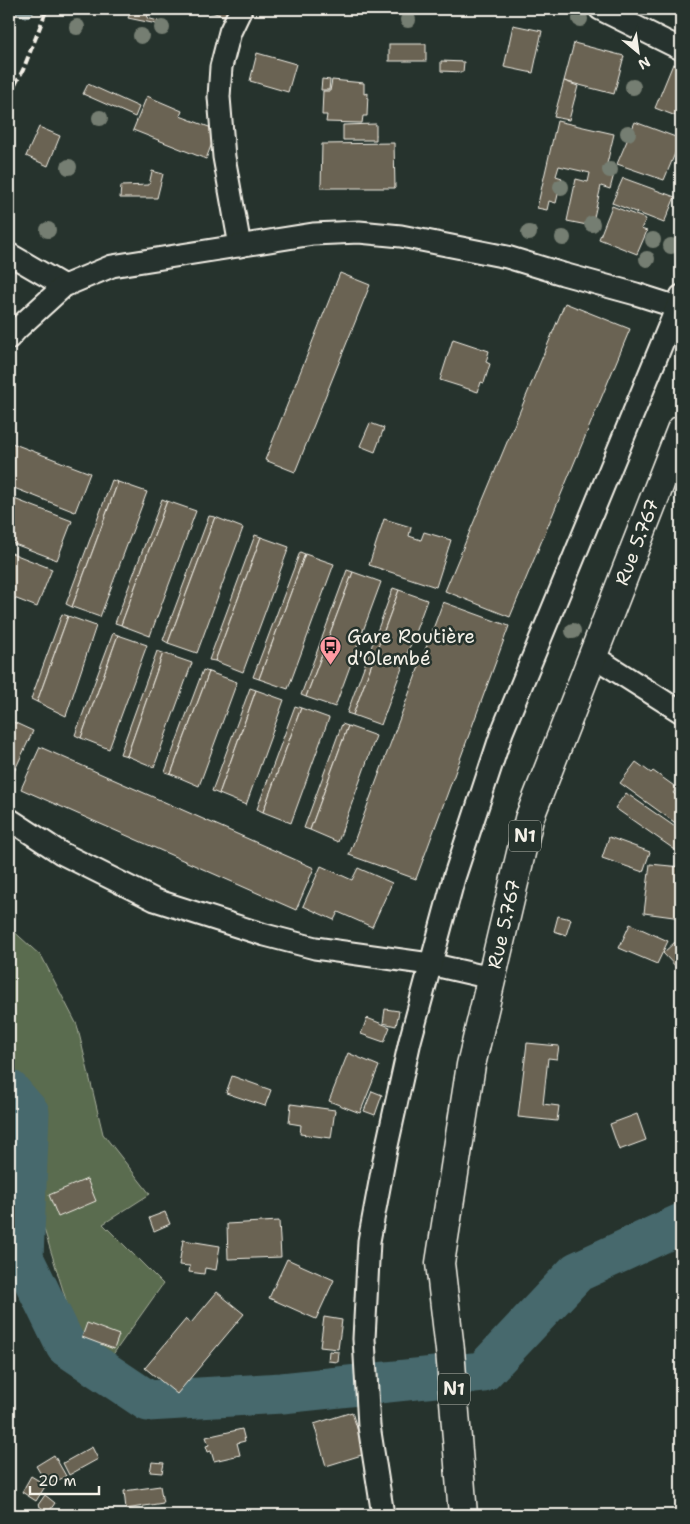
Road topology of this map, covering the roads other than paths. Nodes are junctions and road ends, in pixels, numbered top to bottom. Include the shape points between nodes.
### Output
1 (240, 9) edge
2 (600, 9) edge
3 (681, 48) edge
4 (240, 246) junction
5 (9, 254) edge
6 (64, 286) junction
7 (679, 302) edge
8 (9, 338) edge
9 (681, 430) edge
10 (593, 656) junction
11 (681, 712) edge
12 (9, 819) edge
13 (430, 964) junction
14 (491, 978) junction
15 (383, 1515) edge
16 (463, 1515) edge

1 - 4 street via 221,67 219,97 224,158
2 - 3 street
4 - 6 street via 112,266
4 - 7 street via 313,234 359,232 401,236 507,257 636,294
5 - 6 street
6 - 8 street
7 - 13 street via 502,732 454,878
9 - 10 highway, Rue 5.767 / N1
10 - 11 street
10 - 14 highway, Rue 5.767 / N1 via 529,819
12 - 13 street via 61,853 155,900 314,948
13 - 14 street
13 - 15 street via 410,1041 368,1241 365,1348 369,1426
14 - 16 highway, Rue 5.767 / N1 via 471,1065 440,1263

